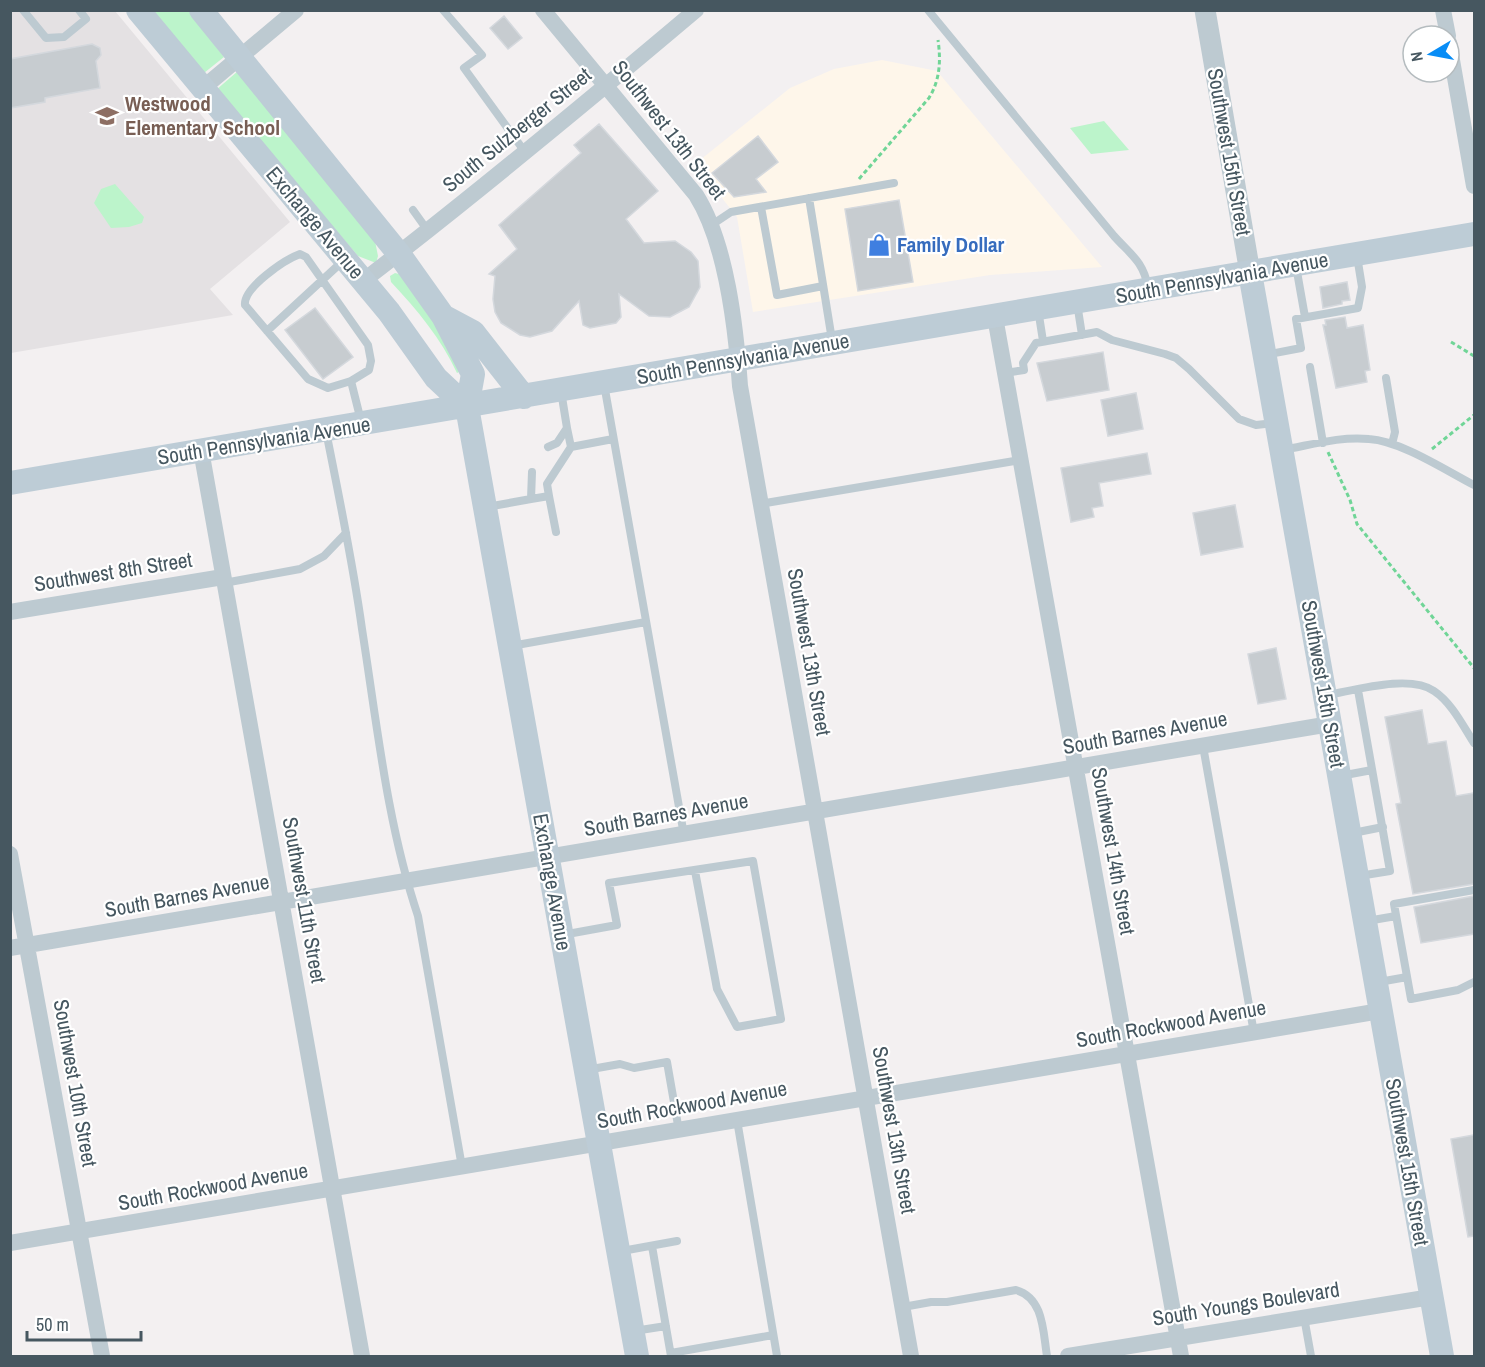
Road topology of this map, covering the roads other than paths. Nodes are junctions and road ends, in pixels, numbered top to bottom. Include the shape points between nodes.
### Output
1 (23, 10) edge
2 (79, 10) edge
3 (138, 10) edge
4 (201, 10) edge
5 (296, 10) edge
6 (443, 10) edge
7 (543, 10) edge
8 (696, 10) edge
9 (928, 10) edge
10 (1205, 10) edge
11 (239, 57) junction
12 (1456, 84) edge
13 (606, 86) junction
14 (203, 88) junction
15 (525, 152) junction
16 (894, 183) dead end
17 (1474, 186) edge
18 (809, 198) junction
19 (761, 207) junction
20 (413, 210) dead end
21 (712, 224) junction
22 (428, 231) junction
23 (1474, 234) edge
24 (399, 254) junction
25 (1357, 255) junction
26 (345, 260) junction
27 (1296, 265) junction
28 (1250, 273) junction
29 (322, 279) junction
30 (363, 281) junction
31 (823, 286) junction
32 (1149, 291) junction
33 (1077, 303) junction
34 (1038, 309) junction
35 (443, 316) junction
36 (995, 317) junction
37 (1305, 317) junction
38 (267, 331) junction
39 (1082, 335) junction
40 (1043, 341) junction
41 (832, 344) junction
42 (1265, 355) junction
43 (738, 360) junction
44 (1310, 368) dead end
45 (1005, 373) junction
46 (1386, 378) dead end
47 (351, 381) junction
48 (603, 382) junction
49 (561, 390) junction
50 (524, 397) junction
51 (467, 407) junction
52 (1277, 423) junction
53 (362, 425) junction
54 (567, 428) junction
55 (326, 431) junction
56 (613, 439) junction
57 (1323, 443) junction
58 (1392, 444) junction
59 (571, 447) junction
60 (553, 448) dead end
61 (201, 450) junction
62 (1282, 450) junction
63 (1020, 460) junction
64 (532, 472) dead end
65 (10, 483) edge
66 (1474, 485) edge
67 (549, 496) junction
68 (531, 499) junction
69 (760, 504) junction
70 (487, 507) junction
71 (556, 532) dead end
72 (346, 533) junction
73 (224, 580) junction
74 (10, 612) edge
75 (645, 622) junction
76 (511, 646) junction
77 (1358, 690) junction
78 (1325, 695) junction
79 (1330, 724) junction
80 (1474, 743) edge
81 (1203, 746) junction
82 (1075, 767) junction
83 (1372, 770) junction
84 (1339, 777) junction
85 (815, 812) junction
86 (1383, 827) junction
87 (1349, 833) junction
88 (684, 835) junction
89 (10, 854) edge
90 (549, 858) junction
91 (695, 871) junction
92 (1357, 877) junction
93 (406, 881) junction
94 (1474, 890) edge
95 (281, 902) junction
96 (1396, 916) junction
97 (1365, 922) junction
98 (562, 935) junction
99 (19, 947) edge
100 (1407, 977) junction
101 (1474, 982) edge
102 (1375, 983) junction
103 (1380, 1011) junction
104 (1254, 1033) junction
105 (1127, 1054) junction
106 (586, 1070) junction
107 (866, 1098) junction
108 (737, 1120) junction
109 (679, 1131) junction
110 (599, 1144) junction
111 (462, 1167) junction
112 (332, 1190) junction
113 (79, 1232) junction
114 (677, 1241) dead end
115 (10, 1244) edge
116 (652, 1246) junction
117 (618, 1252) junction
118 (1431, 1297) junction
119 (903, 1307) junction
120 (1304, 1317) junction
121 (666, 1326) junction
122 (633, 1332) junction
123 (773, 1335) junction
124 (1178, 1338) junction
125 (671, 1355) edge
126 (102, 1356) edge
127 (362, 1356) edge
128 (637, 1356) edge
129 (777, 1356) edge
130 (912, 1356) edge
131 (1047, 1356) edge
132 (1068, 1356) edge
133 (1181, 1356) edge
134 (1311, 1356) edge
135 (1442, 1356) edge

1 - 2 lane via 46,38 64,37 87,19
3 - 14 main road, Exchange Avenue
4 - 11 main road, Exchange Avenue
5 - 11 street
6 - 15 lane via 482,55 464,68
7 - 13 street, Southwest 13th Street
8 - 13 street, South Sulzberger Street
9 - 32 lane via 1114,236 1139,261
10 - 28 street, Southwest 15th Street
11 - 14 street
11 - 24 main road, Exchange Avenue
12 - 17 street
13 - 15 street, South Sulzberger Street
13 - 21 street, Southwest 13th Street via 696,195
14 - 26 main road, Exchange Avenue
15 - 22 street, South Sulzberger Street
16 - 18 lane
18 - 19 lane
18 - 31 lane
19 - 21 lane via 731,212
19 - 31 lane via 777,295
20 - 22 lane
21 - 43 street, Southwest 13th Street
22 - 24 street, South Sulzberger Street
23 - 25 main road, South Pennsylvania Avenue
24 - 30 street, South Sulzberger Street
24 - 35 main road, Exchange Avenue
25 - 27 main road, South Pennsylvania Avenue
25 - 37 lane via 1362,287 1358,308
26 - 29 lane
26 - 30 main road, Exchange Avenue
27 - 28 main road, South Pennsylvania Avenue
27 - 37 lane
28 - 32 main road, South Pennsylvania Avenue
28 - 42 main road, Southwest 15th Street
29 - 38 lane
29 - 38 lane via 300,254 286,260 249,291 245,305
29 - 47 lane via 368,345 369,370
30 - 51 main road, Exchange Avenue via 436,378
31 - 41 lane
32 - 33 main road, South Pennsylvania Avenue
33 - 34 main road, South Pennsylvania Avenue
33 - 39 lane
34 - 36 main road, South Pennsylvania Avenue
34 - 40 lane
35 - 50 main road via 473,332
35 - 51 main road, Exchange Avenue via 473,374
36 - 41 main road, South Pennsylvania Avenue
36 - 45 street, Southwest 14th Street
37 - 42 lane via 1296,319 1301,348
38 - 47 lane via 308,379 328,388
39 - 40 lane
39 - 52 lane via 1097,332 1176,358 1239,419 1256,425
40 - 45 lane via 1036,343 1023,363 1024,370
41 - 43 main road, South Pennsylvania Avenue
42 - 52 main road, Southwest 15th Street
43 - 48 main road, South Pennsylvania Avenue
43 - 69 street, Southwest 13th Street
44 - 57 lane
45 - 63 street, Southwest 14th Street
46 - 58 lane via 1395,432
47 - 53 lane
48 - 49 main road, South Pennsylvania Avenue
48 - 56 lane
49 - 50 main road, South Pennsylvania Avenue
49 - 54 lane
50 - 51 main road, South Pennsylvania Avenue
51 - 53 main road, South Pennsylvania Avenue
51 - 70 main road, Exchange Avenue
52 - 62 main road, Southwest 15th Street
53 - 55 main road, South Pennsylvania Avenue
54 - 59 lane
54 - 60 lane
55 - 61 main road, South Pennsylvania Avenue
55 - 72 lane
56 - 59 lane
56 - 75 lane
57 - 58 lane via 1349,438
57 - 62 lane
58 - 66 lane
59 - 67 lane via 547,484
61 - 65 main road, South Pennsylvania Avenue
61 - 73 street, Southwest 11th Street
62 - 78 main road, Southwest 15th Street
63 - 69 lane
63 - 82 street, Southwest 14th Street
64 - 68 lane via 537,480
67 - 68 lane
67 - 71 lane
68 - 70 lane
69 - 85 street, Southwest 13th Street
70 - 76 main road, Exchange Avenue
72 - 73 lane via 324,556 300,570
72 - 93 lane
73 - 74 street, Southwest 8th Street
73 - 95 street, Southwest 11th Street
75 - 76 lane
75 - 88 lane
76 - 90 main road, Exchange Avenue
77 - 78 lane
77 - 80 lane via 1424,686 1445,701
77 - 83 lane
78 - 79 main road, Southwest 15th Street
79 - 81 street, South Barnes Avenue
79 - 84 main road, Southwest 15th Street
81 - 82 street, South Barnes Avenue
81 - 104 lane
82 - 85 street, South Barnes Avenue
82 - 105 street, Southwest 14th Street
83 - 84 lane
83 - 86 lane
84 - 87 main road, Southwest 15th Street
85 - 88 street, South Barnes Avenue
85 - 107 street, Southwest 13th Street
86 - 87 lane
86 - 92 lane via 1390,871
87 - 92 main road, Southwest 15th Street
88 - 90 street, South Barnes Avenue
89 - 99 street, Southwest 10th Street
90 - 93 street, South Barnes Avenue
90 - 98 main road, Exchange Avenue
91 - 91 lane via 753,861 781,1019 737,1027 717,989
91 - 98 lane via 666,872 609,883 616,925
92 - 97 main road, Southwest 15th Street
93 - 95 street, South Barnes Avenue
93 - 111 lane via 418,916
94 - 96 lane via 1394,904
95 - 99 street, South Barnes Avenue
95 - 112 street, Southwest 11th Street
96 - 97 lane
96 - 100 lane
97 - 102 main road, Southwest 15th Street
98 - 106 main road, Exchange Avenue
99 - 113 street, Southwest 10th Street
100 - 101 lane via 1411,999 1458,990
100 - 102 lane
102 - 103 main road, Southwest 15th Street
103 - 104 street, South Rockwood Avenue
103 - 118 main road, Southwest 15th Street
104 - 105 street, South Rockwood Avenue
105 - 107 street, South Rockwood Avenue
105 - 124 street, Southwest 14th Street
106 - 109 lane via 667,1062
106 - 110 main road, Exchange Avenue
107 - 108 street, South Rockwood Avenue
107 - 119 street, Southwest 13th Street
108 - 109 street, South Rockwood Avenue
108 - 123 lane
109 - 110 street, South Rockwood Avenue
110 - 111 street, South Rockwood Avenue
110 - 117 main road, Exchange Avenue
111 - 112 street, South Rockwood Avenue
112 - 113 street, South Rockwood Avenue
112 - 127 street, Southwest 11th Street
113 - 115 street, South Rockwood Avenue
113 - 126 street, Southwest 10th Street
114 - 116 lane
116 - 117 lane
116 - 121 lane
117 - 122 main road, Exchange Avenue
118 - 120 street, South Youngs Boulevard
118 - 135 main road, Southwest 15th Street
119 - 130 street, Southwest 13th Street
119 - 131 lane via 1016,1290 1027,1293 1038,1308
120 - 124 street, South Youngs Boulevard
120 - 134 lane
121 - 122 lane
121 - 125 lane
122 - 128 main road, Exchange Avenue
123 - 125 lane
123 - 129 lane
124 - 132 street, South Youngs Boulevard
124 - 133 street, Southwest 14th Street

